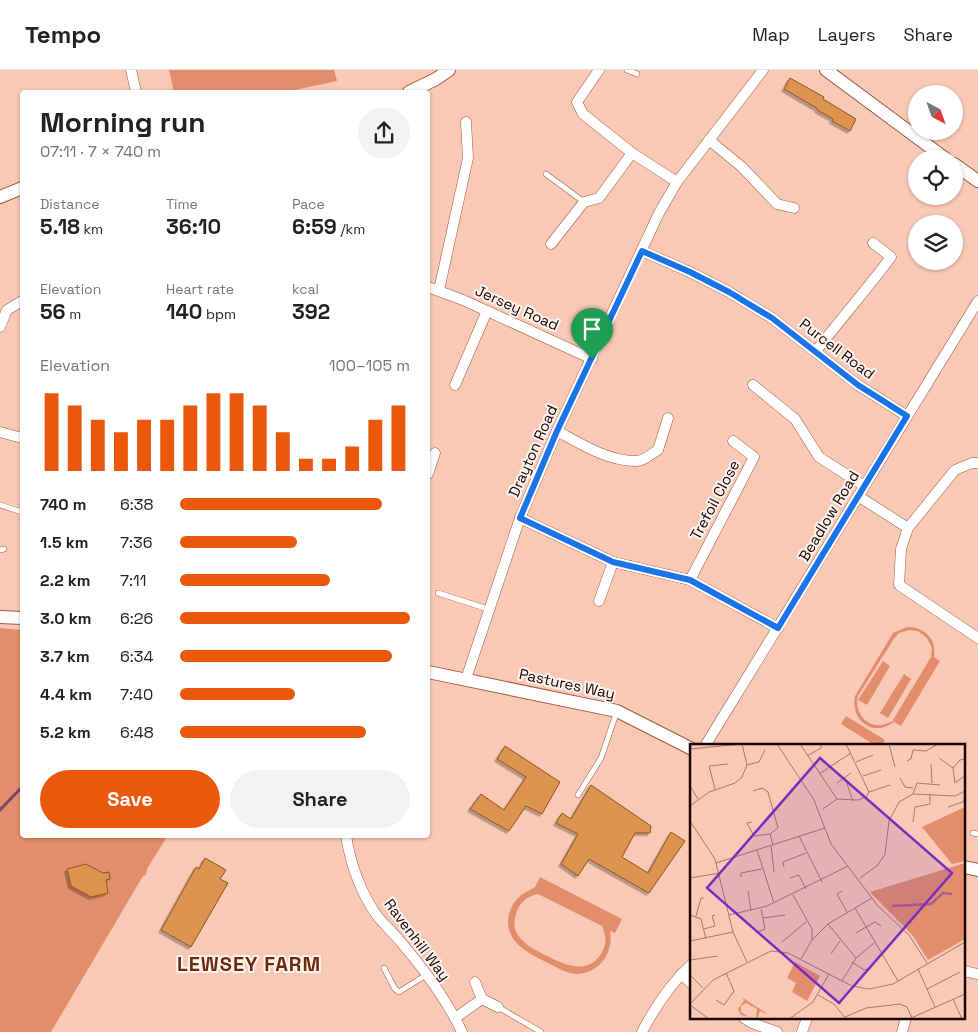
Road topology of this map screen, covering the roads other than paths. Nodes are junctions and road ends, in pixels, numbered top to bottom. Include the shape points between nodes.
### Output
1 (131, 70) edge
2 (449, 70) edge
3 (599, 70) edge
4 (628, 70) edge
5 (763, 70) edge
6 (826, 70) edge
7 (637, 74) dead end
8 (136, 90) edge
9 (414, 90) edge
10 (466, 122) dead end
11 (709, 140) junction
12 (934, 150) edge
13 (632, 154) junction
14 (963, 170) edge
15 (546, 174) dead end
16 (978, 181) edge
17 (677, 182) junction
18 (20, 189) edge
19 (0, 198) edge
20 (584, 202) junction
21 (794, 208) dead end
22 (873, 243) dead end
23 (551, 244) dead end
24 (642, 251) junction
25 (430, 288) edge
26 (439, 290) junction
27 (978, 301) edge
28 (20, 302) edge
29 (487, 311) junction
30 (0, 327) edge
31 (816, 352) junction
32 (592, 359) junction
33 (455, 384) dead end
34 (753, 386) dead end
35 (907, 416) junction
36 (668, 418) dead end
37 (557, 431) junction
38 (0, 432) edge
39 (20, 437) edge
40 (733, 441) dead end
41 (435, 453) dead end
42 (978, 463) edge
43 (430, 468) edge
44 (864, 486) junction
45 (858, 496) junction
46 (0, 505) edge
47 (20, 511) edge
48 (520, 518) junction
49 (908, 528) junction
50 (613, 562) junction
51 (690, 580) junction
52 (438, 593) dead end
53 (599, 601) dead end
54 (488, 609) junction
55 (0, 617) edge
56 (20, 618) edge
57 (778, 628) junction
58 (978, 638) edge
59 (430, 672) edge
60 (466, 679) junction
61 (618, 711) junction
62 (706, 744) edge
63 (690, 748) edge
64 (578, 795) dead end
65 (347, 838) edge
66 (690, 966) edge
67 (384, 968) dead end
68 (681, 974) junction
69 (426, 975) junction
70 (475, 982) dead end
71 (690, 982) edge
72 (482, 999) junction
73 (498, 1007) joint
74 (455, 1018) junction
75 (747, 1020) edge
76 (462, 1032) edge
77 (540, 1032) edge
78 (642, 1032) edge
79 (776, 1032) edge

1 - 8 street
2 - 9 street
3 - 13 street via 577,102 583,114
4 - 7 lane
5 - 11 street, Drayton Road
6 - 12 street
10 - 26 street via 468,158
11 - 17 street, Drayton Road
11 - 21 street via 742,167 777,204
13 - 17 street
13 - 20 street via 599,198
14 - 16 street
15 - 20 lane
17 - 24 street, Drayton Road
18 - 19 street
20 - 23 street
22 - 31 street via 891,257
24 - 31 street, Purcell Road via 729,292 772,318
24 - 32 street, Drayton Road
25 - 26 street, Jersey Road
26 - 29 street, Jersey Road
27 - 35 street, Beadlow Road
28 - 30 street via 7,310
29 - 32 street, Jersey Road
29 - 33 street
31 - 35 street, Purcell Road via 858,385
32 - 37 street, Drayton Road
34 - 44 street via 795,419 819,457
35 - 44 street, Beadlow Road
36 - 37 street via 658,450 639,461 614,458
37 - 48 street, Drayton Road
38 - 39 street
40 - 51 street, Trefoil Close via 754,457
41 - 43 street
42 - 49 street via 955,470
44 - 45 street, Beadlow Road
45 - 49 street
45 - 57 street, Beadlow Road
46 - 47 lane
48 - 50 street
48 - 54 street, Drayton Road
49 - 58 street via 901,549 899,585
50 - 51 street
50 - 53 street
51 - 57 street
52 - 54 lane
54 - 60 street, Drayton Road
55 - 56 street
57 - 62 street, Beadlow Road
59 - 60 street, Pastures Way
60 - 61 street, Pastures Way
61 - 63 street, Pastures Way
61 - 64 lane via 601,758
65 - 69 street, Ravenhill Way via 353,867 370,903
66 - 68 street
67 - 69 lane via 398,992
68 - 71 street
68 - 78 street
69 - 74 street, Ravenhill Way
70 - 72 street
72 - 73 street
72 - 74 street
73 - 77 lane
74 - 76 street, Ravenhill Way
75 - 79 street

